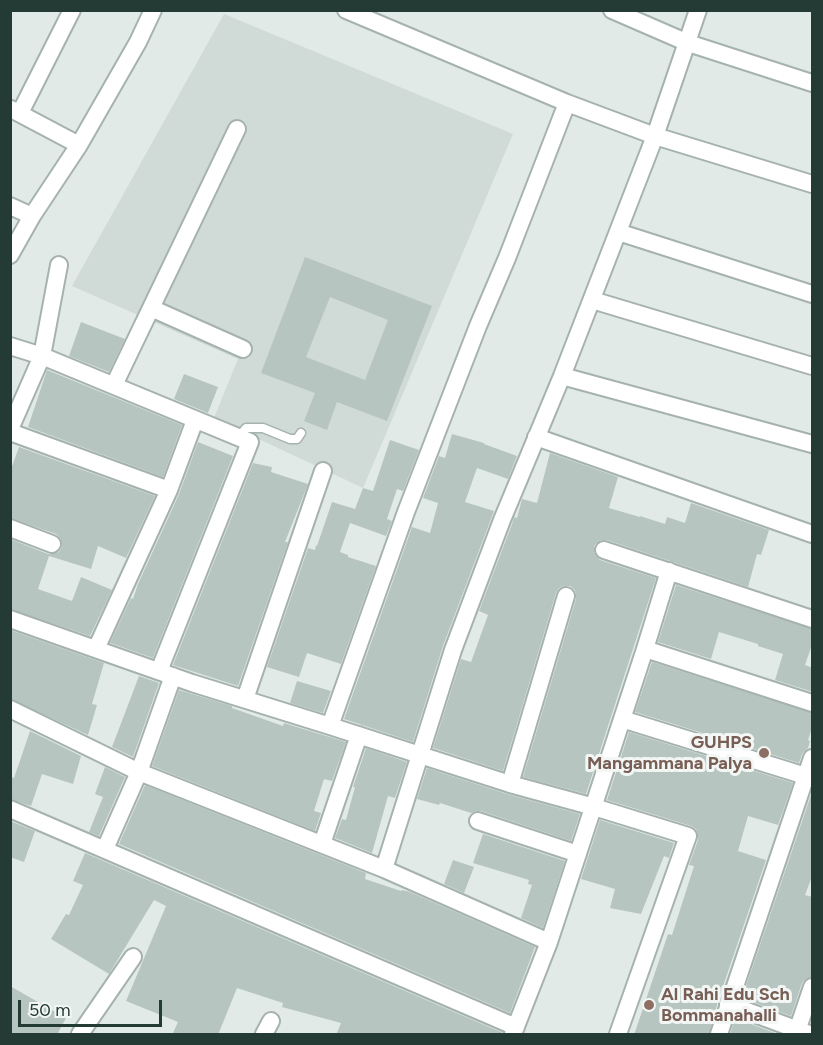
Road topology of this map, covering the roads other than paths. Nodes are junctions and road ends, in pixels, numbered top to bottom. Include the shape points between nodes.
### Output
1 (72, 10) edge
2 (153, 10) edge
3 (346, 10) edge
4 (612, 10) edge
5 (698, 10) edge
6 (688, 43) junction
7 (813, 83) edge
8 (567, 103) junction
9 (15, 111) edge
10 (237, 129) dead end
11 (655, 136) junction
12 (79, 145) junction
13 (813, 184) edge
14 (10, 206) edge
15 (32, 216) junction
16 (618, 232) junction
17 (10, 255) edge
18 (59, 265) dead end
19 (813, 294) edge
20 (592, 300) junction
21 (151, 308) junction
22 (10, 346) edge
23 (243, 349) dead end
24 (42, 356) junction
25 (813, 366) edge
26 (562, 376) junction
27 (114, 385) junction
28 (195, 420) junction
29 (10, 431) edge
30 (301, 432) dead end
31 (536, 437) junction
32 (238, 438) junction
33 (813, 444) edge
34 (323, 471) dead end
35 (169, 490) junction
36 (10, 528) edge
37 (813, 534) edge
38 (52, 544) dead end
39 (604, 550) dead end
40 (669, 571) junction
41 (566, 596) dead end
42 (10, 619) edge
43 (813, 620) edge
44 (96, 649) junction
45 (645, 649) junction
46 (166, 673) junction
47 (245, 699) junction
48 (813, 703) edge
49 (10, 709) edge
50 (622, 719) junction
51 (330, 726) junction
52 (359, 735) junction
53 (420, 756) junction
54 (813, 758) edge
55 (139, 772) junction
56 (809, 776) edge
57 (510, 784) junction
58 (594, 807) junction
59 (10, 808) edge
60 (478, 821) dead end
61 (322, 844) junction
62 (105, 849) junction
63 (578, 854) junction
64 (384, 869) junction
65 (549, 942) junction
66 (133, 957) dead end
67 (813, 987) edge
68 (728, 1004) junction
69 (515, 1031) edge
70 (801, 1033) edge
71 (80, 1035) edge
72 (618, 1035) edge
73 (719, 1035) edge

1 - 9 street
2 - 12 street
3 - 8 street
4 - 6 street
5 - 6 street
6 - 7 street
6 - 11 street
8 - 11 street
8 - 51 street via 406,512
9 - 12 street
10 - 21 street
11 - 13 street
11 - 16 street
12 - 15 street
14 - 15 street
15 - 17 street
16 - 19 street
16 - 20 street
18 - 24 street
20 - 25 street
20 - 26 street
21 - 23 street
21 - 27 street
22 - 24 street
24 - 27 street
24 - 29 street
26 - 31 street
26 - 33 street
27 - 28 street
28 - 32 street
28 - 35 street
29 - 35 street
30 - 32 lane via 297,439 290,439 263,428 246,428
31 - 37 street
31 - 53 street via 453,650
32 - 46 street via 250,442
34 - 47 street
35 - 44 street
36 - 38 street
39 - 40 street
40 - 43 street
40 - 45 street
41 - 57 street
42 - 44 street
44 - 46 street
45 - 48 street
45 - 50 street
46 - 47 street
46 - 55 street
47 - 51 street
49 - 55 street
50 - 56 street
50 - 58 street
51 - 52 street
52 - 53 street
52 - 61 street
53 - 57 street
53 - 64 street
54 - 56 street
55 - 61 street
55 - 62 street
56 - 68 street
57 - 58 street
58 - 63 street
58 - 72 street via 688,836
59 - 62 street
60 - 63 street
61 - 64 street
62 - 69 street
63 - 65 street
64 - 65 street
65 - 69 street
66 - 71 street
67 - 70 street
68 - 70 street
68 - 73 street

